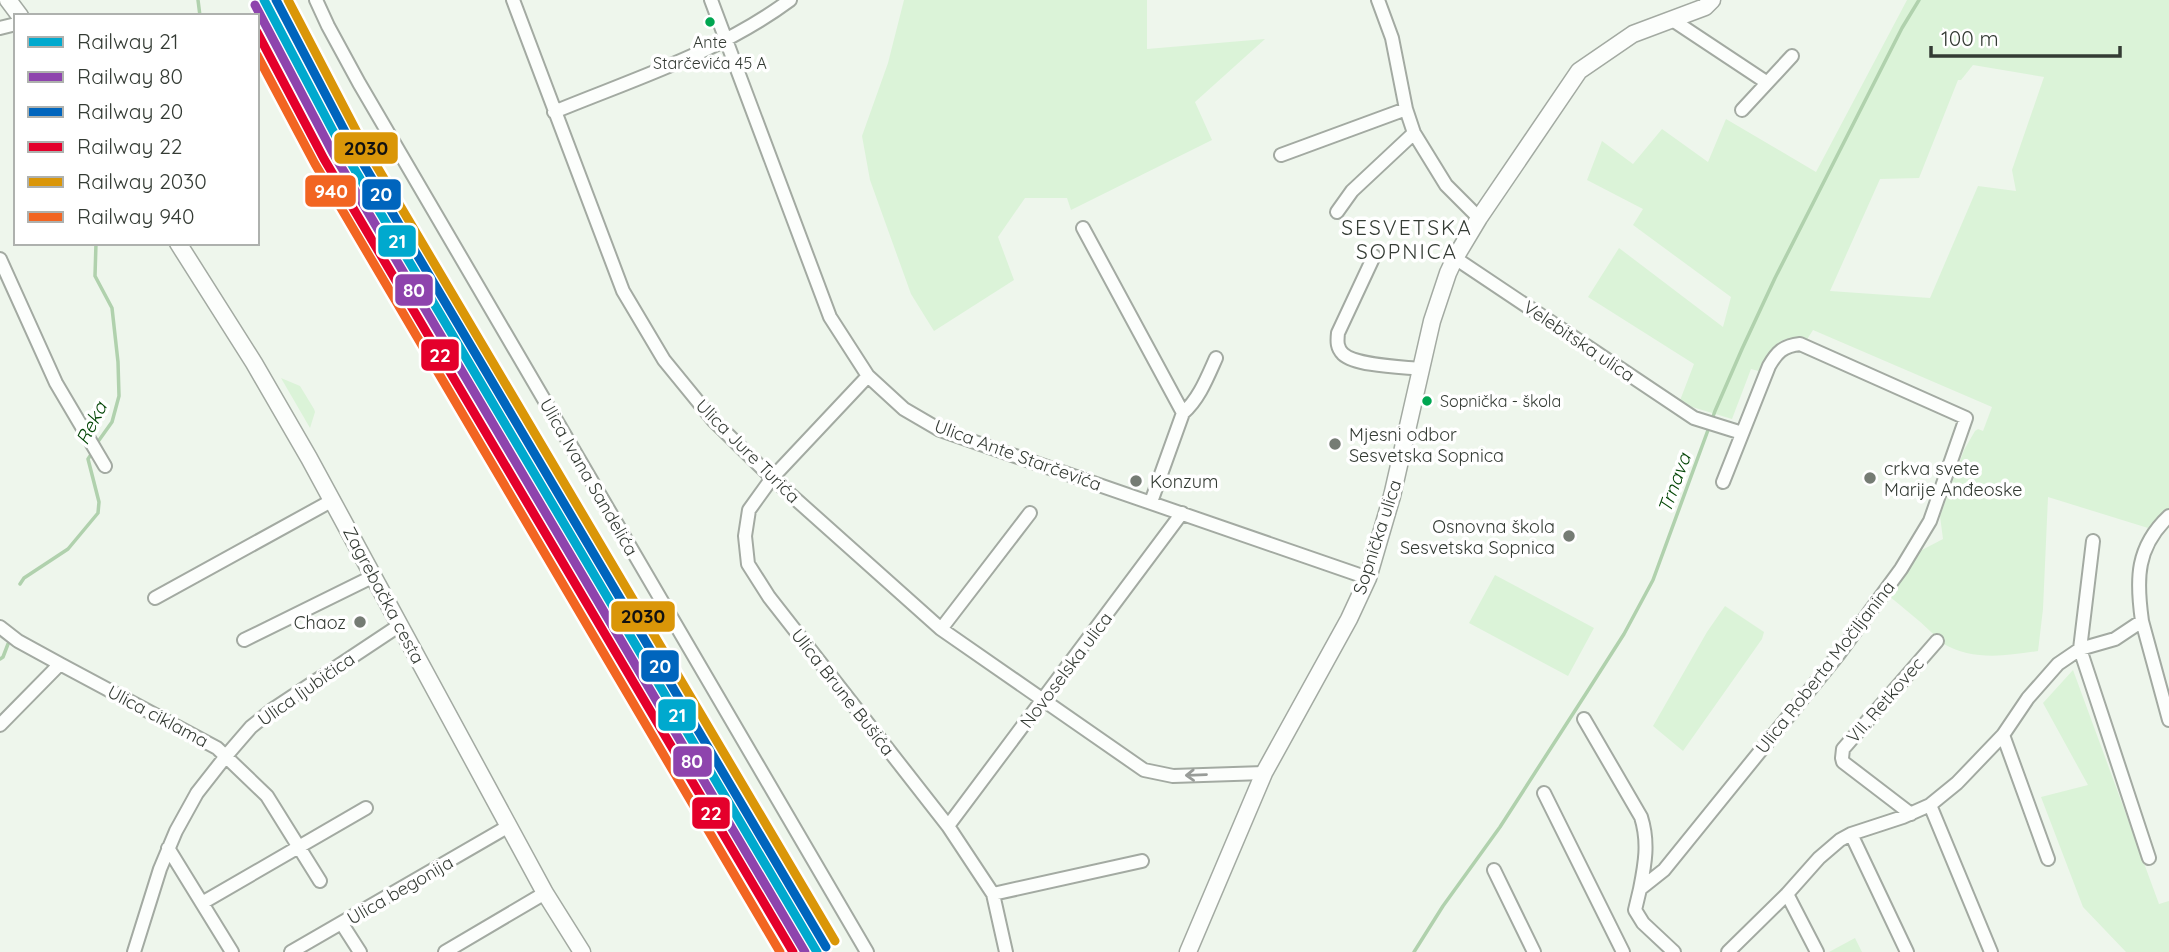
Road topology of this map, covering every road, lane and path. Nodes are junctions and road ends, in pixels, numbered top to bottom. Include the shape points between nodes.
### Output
1 (316, 0) edge
2 (513, 0) edge
3 (711, 0) edge
4 (790, 0) edge
5 (1378, 0) edge
6 (1712, 0) edge
7 (1671, 19) junction
8 (727, 40) junction
9 (1792, 57) dead end
10 (1766, 82) junction
11 (1406, 109) junction
12 (1742, 110) dead end
13 (554, 112) junction
14 (1414, 133) junction
15 (1282, 155) dead end
16 (1337, 212) dead end
17 (1479, 218) junction
18 (1083, 228) dead end
19 (179, 245) edge
20 (1374, 256) dead end
21 (1455, 258) junction
22 (0, 259) edge
23 (1216, 358) dead end
24 (1421, 369) junction
25 (868, 376) junction
26 (1183, 414) junction
27 (1742, 433) junction
28 (102, 460) dead end
29 (772, 478) junction
30 (1723, 482) dead end
31 (333, 500) junction
32 (1151, 502) junction
33 (1030, 513) dead end
34 (1182, 513) junction
35 (2169, 516) edge
36 (2092, 541) dead end
37 (374, 576) junction
38 (1368, 578) junction
39 (155, 598) dead end
40 (2142, 621) junction
41 (400, 625) junction
42 (0, 626) edge
43 (941, 629) junction
44 (244, 640) dead end
45 (1937, 640) dead end
46 (2080, 649) junction
47 (60, 664) junction
48 (1043, 702) junction
49 (1584, 719) dead end
50 (2169, 720) edge
51 (0, 725) edge
52 (2003, 735) junction
53 (226, 755) junction
54 (1264, 772) junction
55 (1544, 793) dead end
56 (1930, 805) junction
57 (366, 808) dead end
58 (1911, 814) junction
59 (509, 826) junction
60 (948, 826) junction
61 (1852, 834) junction
62 (299, 847) junction
63 (168, 848) junction
64 (2150, 858) dead end
65 (2048, 859) dead end
66 (1142, 862) dead end
67 (1494, 870) dead end
68 (320, 881) dead end
69 (1640, 889) junction
70 (545, 893) junction
71 (993, 894) junction
72 (1787, 894) junction
73 (202, 903) junction
74 (342, 924) junction
75 (134, 952) edge
76 (232, 952) edge
77 (291, 952) edge
78 (360, 952) edge
79 (445, 952) edge
80 (582, 952) edge
81 (867, 952) edge
82 (1006, 952) edge
83 (1188, 952) edge
84 (1534, 952) edge
85 (1623, 952) edge
86 (1674, 952) edge
87 (1728, 952) edge
88 (1817, 952) edge
89 (1906, 952) edge
90 (1991, 952) edge

1 - 81 street, Ulica Ivana Sandelića via 366,95
2 - 13 street, Ulica Jure Turića
3 - 8 street, Ulica Ante Starčevića
4 - 8 street
5 - 11 street via 1392,38
6 - 7 street, Sopnička ulica
7 - 10 street
7 - 17 street, Sopnička ulica via 1633,34 1579,71
8 - 13 street
8 - 25 street, Ulica Ante Starčevića via 830,317
9 - 10 street
10 - 12 street
11 - 14 street
11 - 15 street
13 - 29 street, Ulica Jure Turića via 623,291 672,369 713,420
14 - 16 street via 1352,191
14 - 17 street via 1446,185
17 - 21 street, Sopnička ulica
18 - 26 street
19 - 31 street, Zagrebačka cesta
20 - 24 street via 1338,333 1337,346 1345,356 1360,361
21 - 24 street, Sopnička ulica via 1439,295
21 - 27 street, Velebitska ulica via 1694,418
22 - 28 street via 53,376
23 - 26 street
24 - 38 street, Sopnička ulica
25 - 29 street, Ulica Brune Bušića
25 - 32 street, Ulica Ante Starčevića via 904,409 940,430
26 - 32 street
27 - 30 street
27 - 69 street, Ulica Roberta Močiljanina via 1777,352 1800,344 1966,418 1930,521 1901,569 1664,870
29 - 43 street, Ulica Jure Turića
29 - 60 street, Ulica Brune Bušića via 749,510 745,536 748,564
31 - 37 street, Zagrebačka cesta
31 - 39 street
32 - 34 street, Ulica Ante Starčevića
33 - 43 street
34 - 38 street, Ulica Ante Starčevića
34 - 48 street, Novoselska ulica
35 - 40 street via 2146,543 2138,585
36 - 46 street
37 - 41 street, Zagrebačka cesta
37 - 44 street
38 - 54 street, Sopnička ulica
40 - 46 street via 2115,639
40 - 50 street
41 - 53 street, Ulica ljubičica via 272,710
41 - 59 street, Zagrebačka cesta
42 - 47 street, Ulica ciklama
43 - 48 street, Ulica Jure Turića
45 - 58 street, VII. Retkovec via 1842,753 1843,762
46 - 52 street via 2058,664
46 - 64 street
47 - 51 street
47 - 53 street, Ulica ciklama
54 -> 48 street, Ulica Jure Turića via 1173,776 1144,770
48 - 60 street, Novoselska ulica
49 - 69 street via 1641,817 1647,854
52 - 56 street
52 - 65 street
53 - 62 street, Ulica ciklama via 267,796
53 - 63 street, Ulica ljubičica via 191,804
54 - 83 street, Sopnička ulica
55 - 85 street
56 - 58 street
56 - 90 street
57 - 62 street
58 - 61 street
59 - 70 street, Zagrebačka cesta
59 - 74 street, Ulica begonija
60 - 71 street, Ulica Brune Bušića
61 - 72 street via 1829,848
61 - 89 street
62 - 68 street, Ulica ciklama
62 - 73 street
63 - 73 street
63 - 75 street, Ulica ljubičica
66 - 71 street
67 - 84 street
69 - 86 street via 1635,910
70 - 79 street
70 - 80 street, Zagrebačka cesta
71 - 82 street, Ulica Brune Bušića
72 - 87 street
72 - 88 street
73 - 76 street
74 - 77 street, Ulica begonija
74 - 78 street

